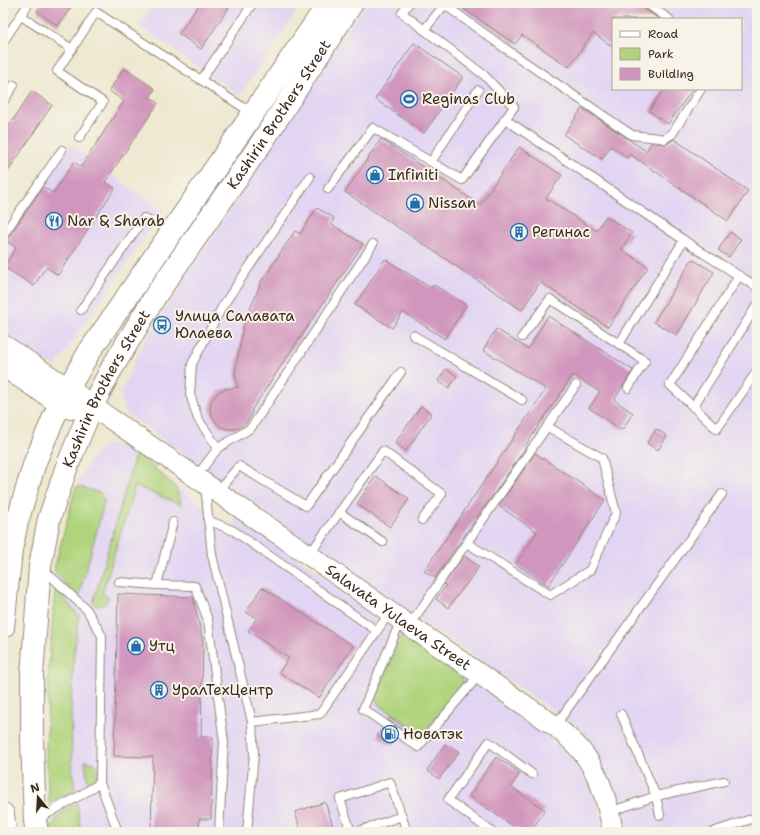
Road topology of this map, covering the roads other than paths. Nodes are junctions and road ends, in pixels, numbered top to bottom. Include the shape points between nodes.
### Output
1 (253, 3) edge
2 (329, 3) edge
3 (352, 3) edge
4 (409, 3) edge
5 (646, 3) edge
6 (445, 4) edge
7 (25, 5) edge
8 (21, 16) junction
9 (668, 18) edge
10 (424, 30) junction
11 (3, 42) edge
12 (72, 49) junction
13 (201, 80) junction
14 (14, 85) dead end
15 (478, 90) dead end
16 (700, 90) edge
17 (3, 102) edge
18 (253, 113) junction
19 (505, 119) junction
20 (79, 138) dead end
21 (62, 150) dead end
22 (431, 162) junction
23 (310, 177) dead end
24 (328, 189) dead end
25 (190, 206) junction
26 (209, 219) junction
27 (174, 229) junction
28 (3, 235) edge
29 (684, 240) junction
30 (373, 244) dead end
31 (739, 276) junction
32 (757, 287) edge
33 (757, 305) edge
34 (81, 310) dead end
35 (413, 335) dead end
36 (522, 337) dead end
37 (619, 344) junction
38 (3, 346) edge
39 (3, 365) edge
40 (757, 371) edge
41 (401, 372) dead end
42 (576, 385) dead end
43 (628, 388) dead end
44 (64, 396) junction
45 (522, 400) dead end
46 (693, 407) junction
47 (90, 411) junction
48 (548, 427) junction
49 (218, 448) junction
50 (206, 484) junction
51 (722, 494) dead end
52 (339, 512) junction
53 (208, 520) junction
54 (422, 520) dead end
55 (173, 522) dead end
56 (383, 542) dead end
57 (467, 543) junction
58 (309, 555) junction
59 (40, 566) junction
60 (119, 582) dead end
61 (157, 585) junction
62 (400, 620) junction
63 (3, 627) edge
64 (377, 631) junction
65 (480, 674) junction
66 (621, 714) dead end
67 (252, 722) junction
68 (555, 726) junction
69 (532, 774) dead end
70 (724, 781) dead end
71 (100, 783) junction
72 (656, 796) junction
73 (609, 812) junction
74 (3, 814) edge
75 (660, 815) dead end
76 (402, 816) junction
77 (757, 817) edge
78 (36, 826) edge
79 (5, 832) edge
80 (118, 832) edge
81 (220, 832) edge
82 (247, 832) edge
83 (352, 832) edge
84 (356, 832) edge
85 (407, 832) edge
86 (492, 832) edge
87 (613, 832) edge
88 (713, 832) edge

1 - 13 lane
2 - 18 main road, Kashirin Brothers Street
3 - 26 main road, Kashirin Brothers Street
4 - 10 lane via 404,14
5 - 9 lane
6 - 10 lane
6 - 16 lane via 632,135 664,140 672,134
7 - 8 lane
8 - 11 lane
8 - 12 lane
10 - 19 lane via 484,75 514,107
12 - 13 lane via 96,12
12 - 20 lane via 56,72 103,102
13 - 18 lane
14 - 17 lane
15 - 22 lane
18 - 25 main road, Kashirin Brothers Street
19 - 22 lane via 462,180
19 - 29 lane
21 - 28 lane
22 - 24 lane via 373,128
23 - 49 lane via 222,307 192,364 190,394 198,419
25 - 26 main road
25 - 27 main road, Kashirin Brothers Street
26 - 47 main road, Kashirin Brothers Street via 156,295 112,368
27 - 34 lane via 144,218
27 - 44 main road, Kashirin Brothers Street via 89,352
29 - 31 lane
29 - 37 lane
30 - 49 lane via 251,428
31 - 32 lane
31 - 46 lane via 670,385
33 - 46 lane
35 - 45 lane
36 - 37 lane via 550,299
37 - 43 lane via 645,360
38 - 44 main road, Salavata Yulaeva Street
39 - 44 main road, Salavata Yulaeva Street
40 - 46 lane via 717,429
41 - 50 lane via 306,506 239,466
42 - 48 lane
44 - 47 main road, Salavata Yulaeva Street
44 - 63 main road, Kashirin Brothers Street via 35,462 17,522 11,550
47 - 50 street, Salavata Yulaeva Street via 138,437
47 - 59 main road, Kashirin Brothers Street via 49,519
48 - 57 lane
48 - 57 lane via 602,458 616,513 590,570 550,595
49 - 50 lane
50 - 53 lane
50 - 58 street, Salavata Yulaeva Street
51 - 68 lane
52 - 54 lane via 383,451 442,494
52 - 56 lane
52 - 58 lane
53 - 64 lane via 234,531
53 - 67 lane via 212,555
55 - 61 lane
57 - 62 lane
58 - 62 street, Salavata Yulaeva Street
59 - 71 lane via 87,610 102,636
59 - 78 main road, Kashirin Brothers Street via 32,675
60 - 61 lane
61 - 81 lane via 195,586 208,620 224,742
62 - 64 lane
62 - 65 street, Salavata Yulaeva Street
62 - 65 lane via 363,709 418,747
64 - 67 lane via 320,714
65 - 68 street, Salavata Yulaeva Street
66 - 72 lane
67 - 82 lane via 254,754
68 - 73 street, Salavata Yulaeva Street via 577,746 592,767 607,800
69 - 86 lane via 489,742 448,800
70 - 72 lane
71 - 78 lane
71 - 80 lane
72 - 73 lane
72 - 75 lane
73 - 87 street, Salavata Yulaeva Street
74 - 79 main road
76 - 83 lane via 390,782 340,799
76 - 84 lane
76 - 85 lane
77 - 88 lane

